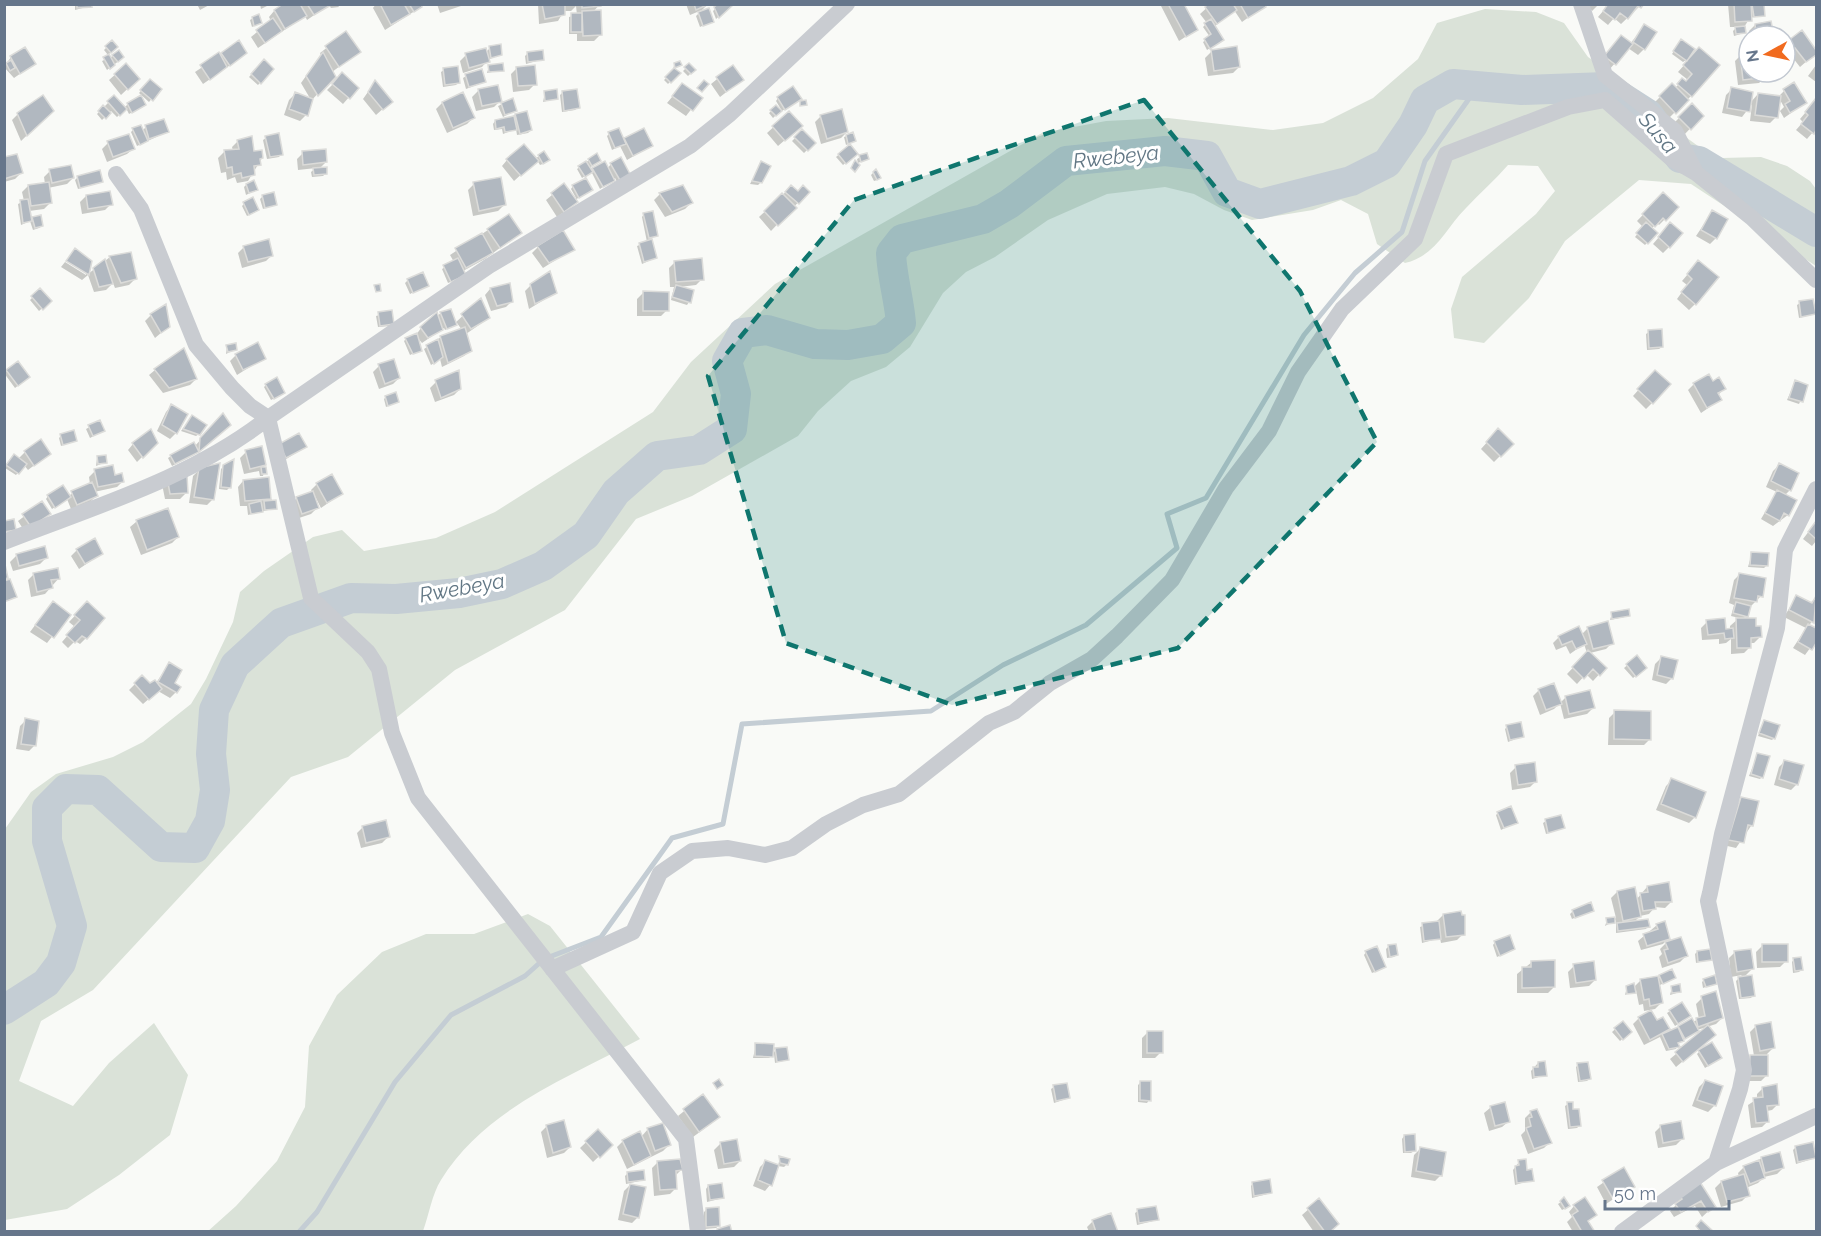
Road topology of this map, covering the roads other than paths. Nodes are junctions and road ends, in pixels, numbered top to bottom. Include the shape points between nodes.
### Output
1 (847, 4) edge
2 (1581, 4) edge
3 (1696, 173) junction
4 (116, 174) dead end
5 (1816, 280) edge
6 (268, 418) junction
7 (1816, 489) edge
8 (4, 542) edge
9 (552, 969) junction
10 (1816, 1116) edge
11 (1716, 1163) junction
12 (698, 1232) edge
13 (1622, 1232) edge

1 - 6 street via 730,114 690,146 489,267
2 - 3 street via 1605,75 1675,131
3 - 5 street via 1752,218
3 - 9 street via 1672,159 1605,100 1568,107 1446,154 1415,239 1342,309 1298,372 1269,431 1226,488 1172,580 1092,659 1050,682 1014,712 989,723 899,794 863,805 792,848 765,855 728,848 692,851 660,873 633,932
4 - 6 street via 141,209 196,345 238,394
6 - 8 street via 222,451 126,495
6 - 9 street via 311,598 368,652 379,669 392,734 418,798
7 - 11 street via 1785,550 1777,628 1708,901 1744,1071
9 - 12 street via 686,1138
10 - 11 street
11 - 13 street

